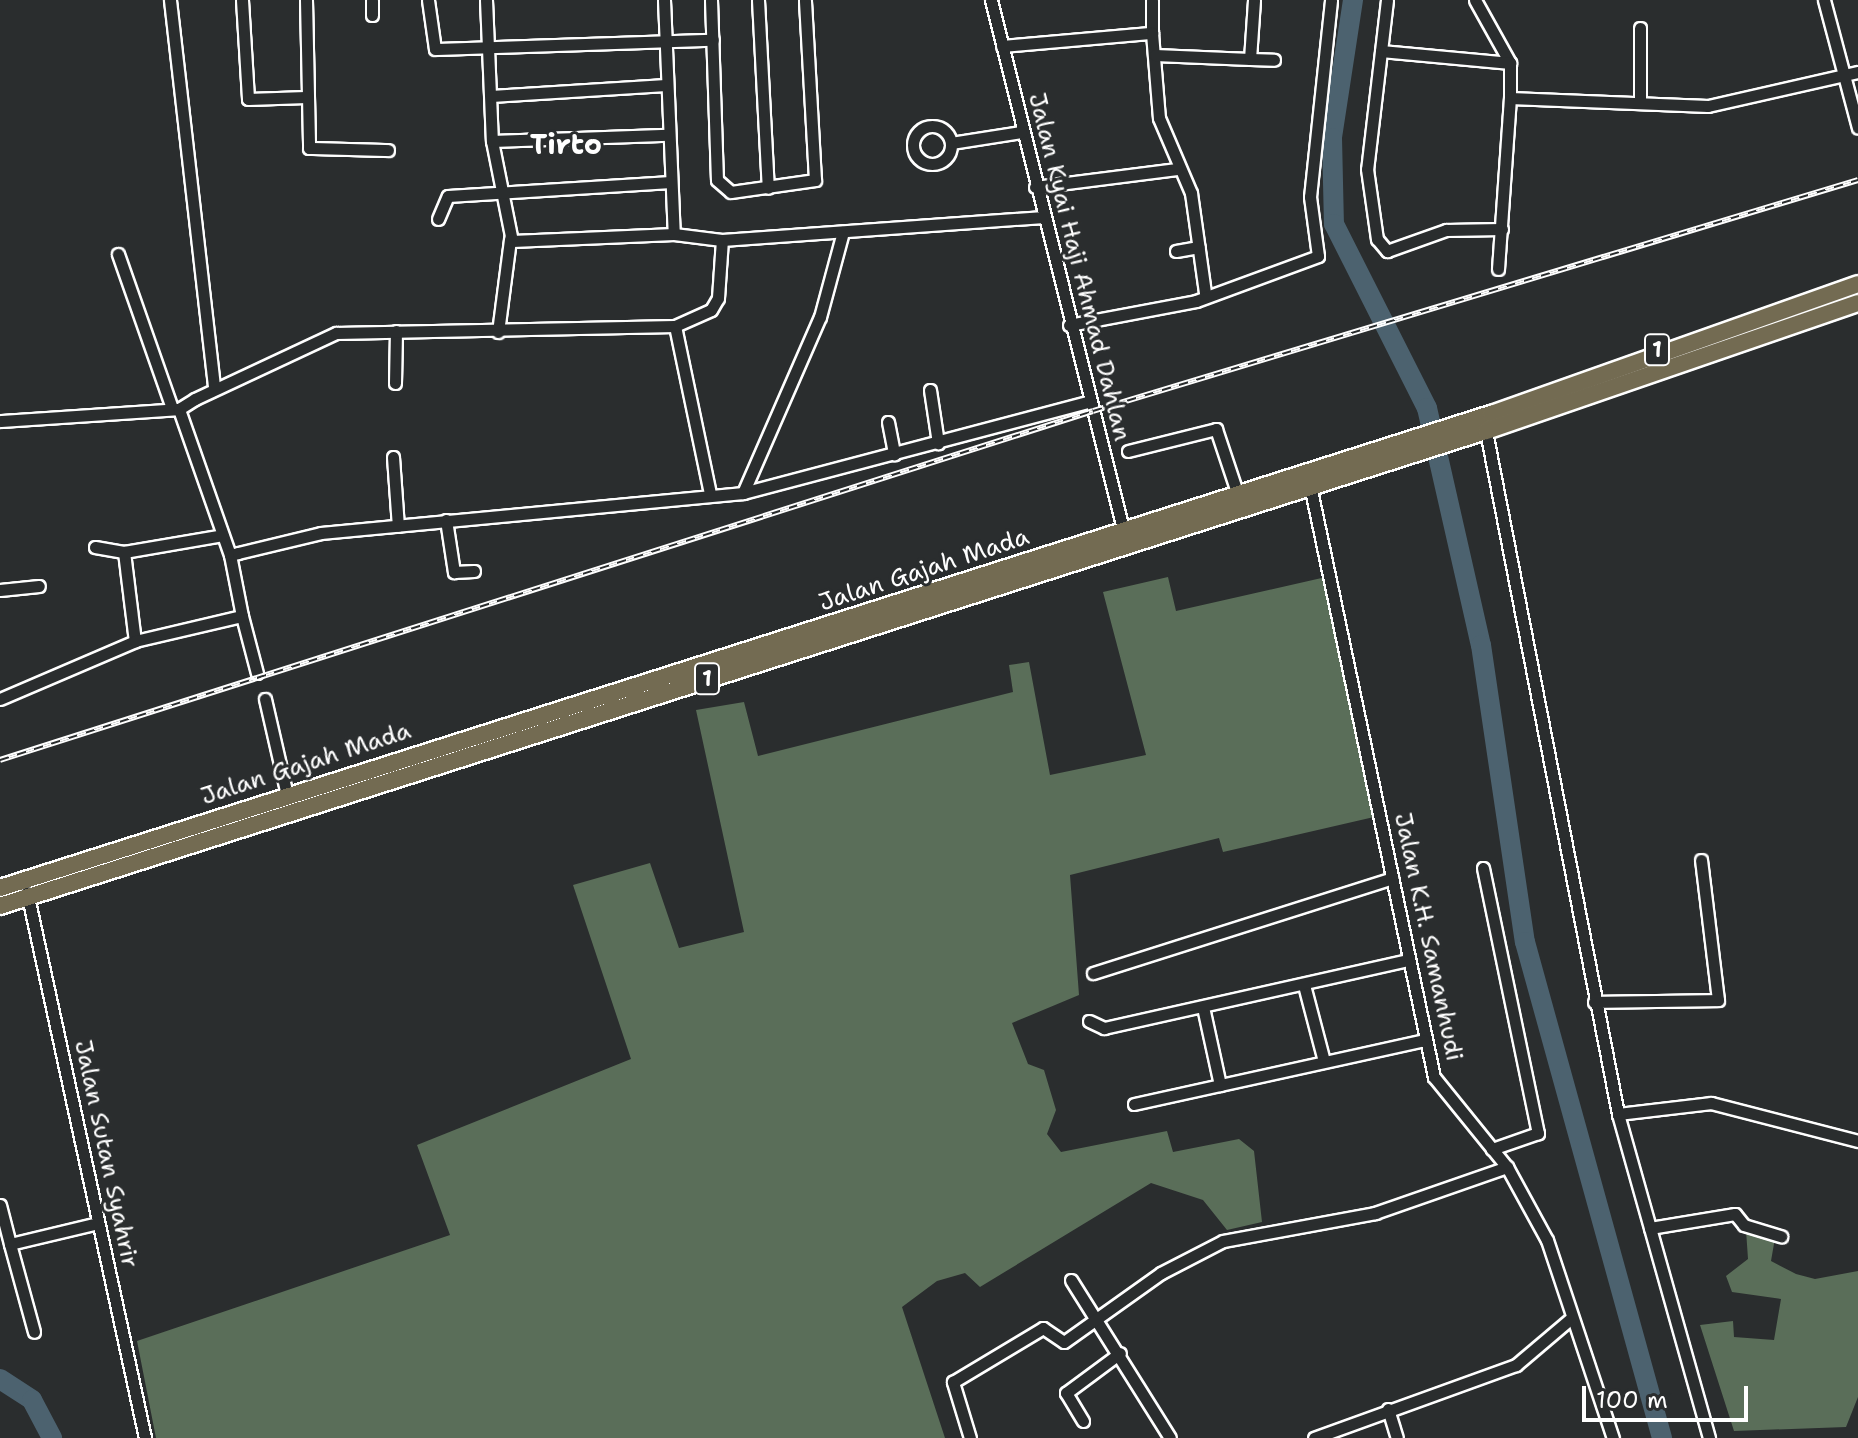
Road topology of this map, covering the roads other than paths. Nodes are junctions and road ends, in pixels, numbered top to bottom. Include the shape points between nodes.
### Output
1 (170, 0) edge
2 (242, 0) edge
3 (306, 0) edge
4 (372, 0) edge
5 (428, 0) edge
6 (486, 0) edge
7 (664, 0) edge
8 (711, 0) edge
9 (758, 0) edge
10 (805, 0) edge
11 (991, 0) edge
12 (1152, 0) edge
13 (1254, 0) edge
14 (1331, 0) edge
15 (1387, 0) edge
16 (1475, 0) edge
17 (1824, 0) edge
18 (372, 15) dead end
19 (1640, 28) dead end
20 (1152, 33) junction
21 (713, 40) junction
22 (665, 41) junction
23 (488, 45) junction
24 (1002, 46) junction
25 (1381, 51) junction
26 (1155, 55) junction
27 (1250, 59) junction
28 (1274, 60) dead end
29 (1510, 63) junction
30 (1858, 72) edge
31 (1843, 75) junction
32 (666, 85) junction
33 (491, 96) junction
34 (306, 97) junction
35 (1510, 98) junction
36 (1640, 100) junction
37 (1858, 128) edge
38 (1021, 132) junction
39 (668, 135) junction
40 (492, 141) junction
41 (951, 143) dead end
42 (388, 150) dead end
43 (1177, 169) junction
44 (671, 182) junction
45 (1035, 187) junction
46 (768, 188) junction
47 (504, 193) junction
48 (1040, 217) junction
49 (438, 219) dead end
50 (1502, 229) junction
51 (843, 232) junction
52 (674, 234) junction
53 (510, 239) junction
54 (722, 240) junction
55 (1199, 247) junction
56 (1176, 251) dead end
57 (118, 254) dead end
58 (1498, 269) dead end
59 (1858, 284) edge
60 (1205, 293) junction
61 (1858, 303) edge
62 (1069, 325) junction
63 (675, 326) junction
64 (396, 331) junction
65 (498, 332) junction
66 (395, 383) dead end
67 (214, 388) junction
68 (930, 390) dead end
69 (1090, 401) junction
70 (175, 409) junction
71 (0, 421) edge
72 (888, 422) dead end
73 (1461, 430) junction
74 (1486, 431) junction
75 (938, 443) junction
76 (1412, 445) junction
77 (1128, 451) dead end
78 (894, 454) junction
79 (393, 457) dead end
80 (1310, 485) junction
81 (1237, 492) junction
82 (743, 493) junction
83 (710, 494) junction
84 (446, 520) junction
85 (398, 526) junction
86 (223, 535) junction
87 (1125, 537) junction
88 (95, 547) dead end
89 (124, 552) junction
90 (230, 555) junction
91 (474, 571) dead end
92 (1012, 575) junction
93 (39, 586) dead end
94 (0, 590) edge
95 (242, 616) junction
96 (135, 641) junction
97 (257, 673) dead end
98 (0, 699) edge
99 (265, 699) dead end
100 (287, 795) junction
101 (1701, 860) dead end
102 (1483, 868) dead end
103 (1392, 878) junction
104 (0, 888) edge
105 (26, 888) junction
106 (0, 906) edge
107 (1408, 960) junction
108 (1093, 973) dead end
109 (1304, 985) junction
110 (1594, 1002) junction
111 (1203, 1007) junction
112 (1089, 1021) dead end
113 (1424, 1040) junction
114 (1324, 1061) junction
115 (1220, 1085) junction
116 (1134, 1104) dead end
117 (1618, 1114) junction
118 (1858, 1141) edge
119 (1492, 1149) junction
120 (1507, 1167) junction
121 (0, 1205) edge
122 (98, 1223) junction
123 (1660, 1225) junction
124 (1781, 1236) dead end
125 (10, 1244) junction
126 (1071, 1280) dead end
127 (1099, 1316) junction
128 (1569, 1320) junction
129 (34, 1332) dead end
130 (1120, 1353) junction
131 (1388, 1409) junction
132 (1083, 1421) dead end
133 (1344, 1434) edge
134 (1317, 1437) edge
135 (145, 1438) edge
136 (970, 1438) edge
137 (1170, 1438) edge
138 (1397, 1438) edge
139 (1613, 1438) edge
140 (1709, 1438) edge

1 - 67 street
2 - 34 street via 248,99
3 - 34 street
4 - 18 street
5 - 23 street via 435,49
6 - 23 street
7 - 22 street
8 - 21 street
9 - 46 street
10 - 46 street via 815,180
11 - 24 street, Jalan Kyai Haji Ahmad Dahlan
12 - 20 street
13 - 27 street
14 - 60 street via 1310,197 1320,254
15 - 25 street
16 - 29 street
17 - 31 street
19 - 36 street
20 - 24 street
20 - 26 street
21 - 22 street
21 - 46 street via 717,180 731,192
22 - 23 street
22 - 32 street
23 - 33 street
24 - 38 street, Jalan Kyai Haji Ahmad Dahlan
25 - 29 street
25 - 50 street via 1367,169 1382,249 1446,230
26 - 27 street
26 - 43 street via 1159,118
27 - 28 street
29 - 35 street
30 - 31 street
31 - 36 street via 1708,106
31 - 37 street
32 - 33 street
32 - 39 street
33 - 40 street
34 - 42 street via 311,151
35 - 36 street
35 - 50 street
38 - 41 street
38 - 45 street, Jalan Kyai Haji Ahmad Dahlan
39 - 40 street
39 - 44 street
40 - 47 street
43 - 45 street
43 - 55 street via 1191,193
44 - 47 street
44 - 52 street
45 - 48 street, Jalan Kyai Haji Ahmad Dahlan
47 - 49 street via 444,197
47 - 53 street
48 - 51 street
48 - 62 street, Jalan Kyai Haji Ahmad Dahlan
50 - 58 street
51 - 54 street
51 - 82 street via 820,317
52 - 53 street
52 - 54 street
53 - 65 street
54 - 63 street via 718,298 711,310
55 - 56 street
55 - 60 street
57 - 70 street
59 - 73 highway, Jalan Gajah Mada / 1
60 - 62 street via 1196,301
61 - 74 highway, Jalan Gajah Mada / 1
62 - 69 street, Jalan Kyai Haji Ahmad Dahlan
63 - 65 street
63 - 83 street
64 - 65 street
64 - 66 street
64 - 67 street via 310,340
67 - 70 street
68 - 75 street
69 - 75 street
69 - 87 street, Jalan Kyai Haji Ahmad Dahlan
70 - 71 street
70 - 86 street
72 - 78 street
73 - 74 highway, Jalan Gajah Mada / 1
73 - 76 highway, Jalan Gajah Mada / 1
74 - 110 street
75 - 78 street
76 - 80 highway, Jalan Gajah Mada / 1
76 - 81 highway, Jalan Gajah Mada / 1
77 - 81 street via 1216,429
78 - 82 street
79 - 85 street
80 - 87 highway, Jalan Gajah Mada / 1
80 - 103 street, Jalan K.H. Samanhudi
81 - 87 highway, Jalan Gajah Mada / 1
82 - 83 street
83 - 84 street
84 - 85 street
84 - 91 street via 454,572
85 - 90 street via 321,533
86 - 89 street
86 - 90 street
87 - 92 highway, Jalan Gajah Mada / 1
88 - 89 street
89 - 96 street
90 - 95 street
92 - 100 highway, Jalan Gajah Mada / 1
92 - 105 highway, Jalan Gajah Mada / 1
93 - 94 street
95 - 96 street
95 - 97 street
96 - 98 street
99 - 100 street
100 - 105 highway, Jalan Gajah Mada / 1
101 - 110 street via 1718,1000
102 - 119 street via 1538,1133
103 - 107 street, Jalan K.H. Samanhudi
103 - 108 street
104 - 105 highway, Jalan Gajah Mada / 1
105 - 106 highway, Jalan Gajah Mada / 1
105 - 122 street, Jalan Sutan Syahrir
107 - 109 street
107 - 113 street, Jalan K.H. Samanhudi
109 - 111 street
109 - 114 street
110 - 117 street
111 - 112 street via 1098,1029
111 - 115 street
113 - 114 street
113 - 119 street, Jalan K.H. Samanhudi via 1438,1085
114 - 115 street
115 - 116 street
117 - 118 street via 1711,1103
117 - 123 street
119 - 120 street, Jalan K.H. Samanhudi
120 - 127 street via 1375,1213 1223,1241
120 - 128 street, Jalan K.H. Samanhudi via 1547,1240
121 - 125 street
122 - 125 street
122 - 135 street, Jalan Sutan Syahrir
123 - 124 street via 1738,1214 1744,1225
123 - 140 street
125 - 129 street
126 - 127 street
127 - 130 street
127 - 136 street via 1064,1342 1044,1328 954,1381
128 - 131 street via 1527,1359
128 - 139 street, Jalan K.H. Samanhudi
130 - 132 street via 1066,1393
130 - 137 street
131 - 133 street
131 - 138 street
133 - 134 street

